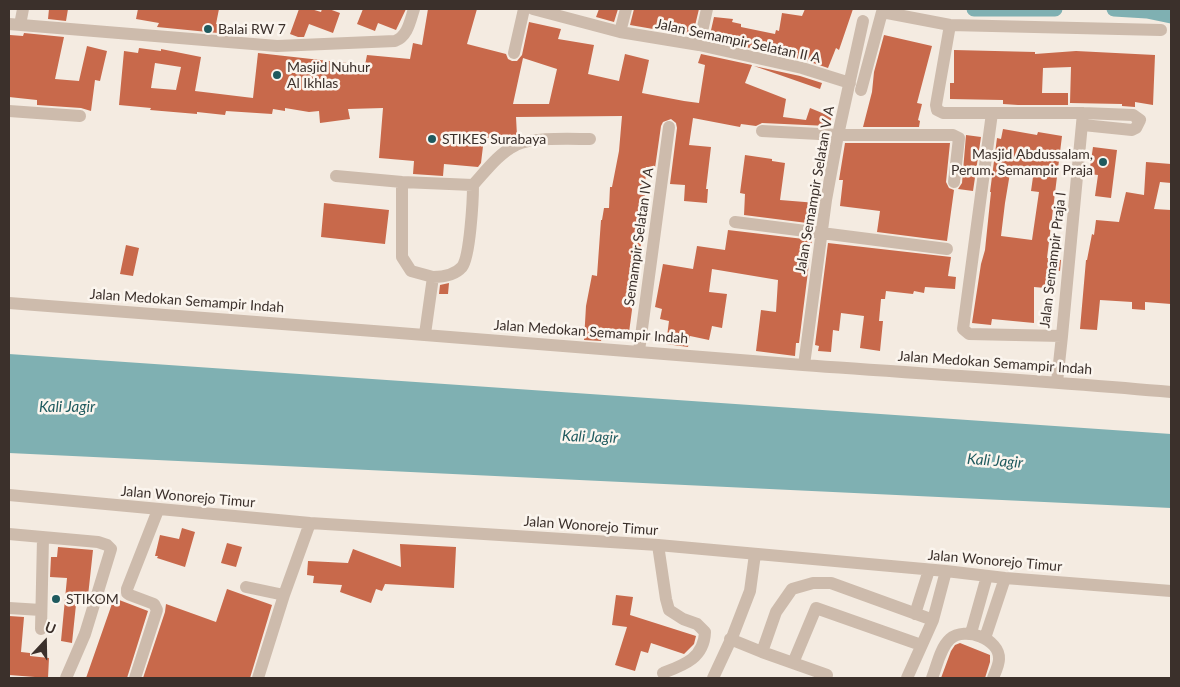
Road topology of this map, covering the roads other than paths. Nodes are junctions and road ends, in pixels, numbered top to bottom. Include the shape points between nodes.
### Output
1 (23, 9) edge
2 (414, 9) edge
3 (524, 9) edge
4 (533, 9) edge
5 (626, 9) edge
6 (707, 9) edge
7 (548, 11) edge
8 (863, 21) dead end
9 (14, 24) edge
10 (950, 25) junction
11 (1161, 30) dead end
12 (620, 32) junction
13 (699, 45) junction
14 (514, 53) dead end
15 (850, 82) junction
16 (861, 90) dead end
17 (9, 111) edge
18 (992, 113) junction
19 (80, 116) dead end
20 (1083, 119) junction
21 (1140, 120) dead end
22 (669, 127) dead end
23 (762, 131) dead end
24 (838, 135) junction
25 (590, 139) dead end
26 (336, 176) dead end
27 (402, 182) junction
28 (954, 182) dead end
29 (473, 185) junction
30 (735, 222) dead end
31 (821, 233) junction
32 (947, 249) dead end
33 (432, 277) junction
34 (9, 303) edge
35 (425, 334) junction
36 (1062, 336) junction
37 (639, 351) junction
38 (804, 365) junction
39 (1058, 382) junction
40 (1171, 392) edge
41 (9, 495) edge
42 (158, 510) junction
43 (310, 523) junction
44 (9, 534) edge
45 (43, 538) junction
46 (658, 545) junction
47 (755, 554) junction
48 (929, 570) junction
49 (946, 572) junction
50 (987, 576) junction
51 (1005, 578) junction
52 (246, 587) dead end
53 (1171, 591) edge
54 (284, 595) junction
55 (9, 608) edge
56 (41, 610) junction
57 (914, 614) junction
58 (933, 620) junction
59 (41, 630) dead end
60 (971, 633) junction
61 (985, 638) junction
62 (730, 639) junction
63 (921, 645) junction
64 (762, 652) junction
65 (793, 663) junction
66 (663, 673) dead end
67 (827, 675) dead end
68 (66, 678) edge
69 (134, 678) edge
70 (258, 678) edge
71 (713, 678) edge
72 (907, 678) edge
73 (932, 678) edge
74 (994, 678) edge

1 - 9 street
2 - 9 street via 402,39 396,41 277,46
3 - 14 street
4 - 7 street, Jalan Semampir Selatan II A
5 - 12 street
6 - 13 street
7 - 12 street, Jalan Semampir Selatan II A
8 - 15 street, Jalan Semampir Selatan V A
10 - 11 street
10 - 16 street via 882,12
10 - 18 street via 937,110 942,113
12 - 13 street, Jalan Semampir Selatan II A
13 - 15 street, Jalan Semampir Selatan II A
15 - 24 street, Jalan Semampir Selatan V A
17 - 19 street
18 - 20 street
18 - 36 street, Jalan Semampir Praja I via 963,329 969,334
20 - 21 street via 1134,115
20 - 36 street, Jalan Semampir Praja I
22 - 37 street, Semampir Selatan IV A
23 - 24 street
24 - 28 street via 956,136 959,138
24 - 31 street, Jalan Semampir Selatan V A
25 - 29 street via 526,141 515,145
26 - 27 street
27 - 29 street
27 - 33 street via 402,257 411,271
29 - 33 street via 466,258 462,267 442,277
30 - 31 street
31 - 32 street
31 - 38 street, Jalan Semampir Selatan V A
33 - 35 street
34 - 35 street, Jalan Medokan Semampir Indah
35 - 37 street, Jalan Medokan Semampir Indah
36 - 39 street
37 - 38 street, Jalan Medokan Semampir Indah
38 - 39 street, Jalan Medokan Semampir Indah
39 - 40 street, Jalan Medokan Semampir Indah
41 - 42 street, Jalan Wonorejo Timur
42 - 43 street, Jalan Wonorejo Timur
42 - 69 street via 127,589 127,593 154,604 157,610
43 - 46 street, Jalan Wonorejo Timur
43 - 54 street
44 - 45 street
45 - 56 street
45 - 68 street via 98,542 112,549 85,634
46 - 47 street, Jalan Wonorejo Timur
46 - 66 street via 669,610 697,624 705,632 705,642 690,661
47 - 48 street, Jalan Wonorejo Timur
47 - 62 street via 750,591
48 - 49 street, Jalan Wonorejo Timur
48 - 57 street
49 - 50 street, Jalan Wonorejo Timur
49 - 58 street
50 - 51 street, Jalan Wonorejo Timur
50 - 60 street
51 - 53 street, Jalan Wonorejo Timur
51 - 61 street
52 - 54 street
54 - 70 street
55 - 56 street
56 - 59 street
57 - 58 street
57 - 64 street via 831,584 801,586 792,589 776,612
58 - 63 street
60 - 61 street
60 - 73 street via 956,635 947,643
61 - 74 street via 999,654
62 - 64 street
62 - 71 street
63 - 65 street via 816,608
63 - 72 street
64 - 65 street
65 - 67 street

